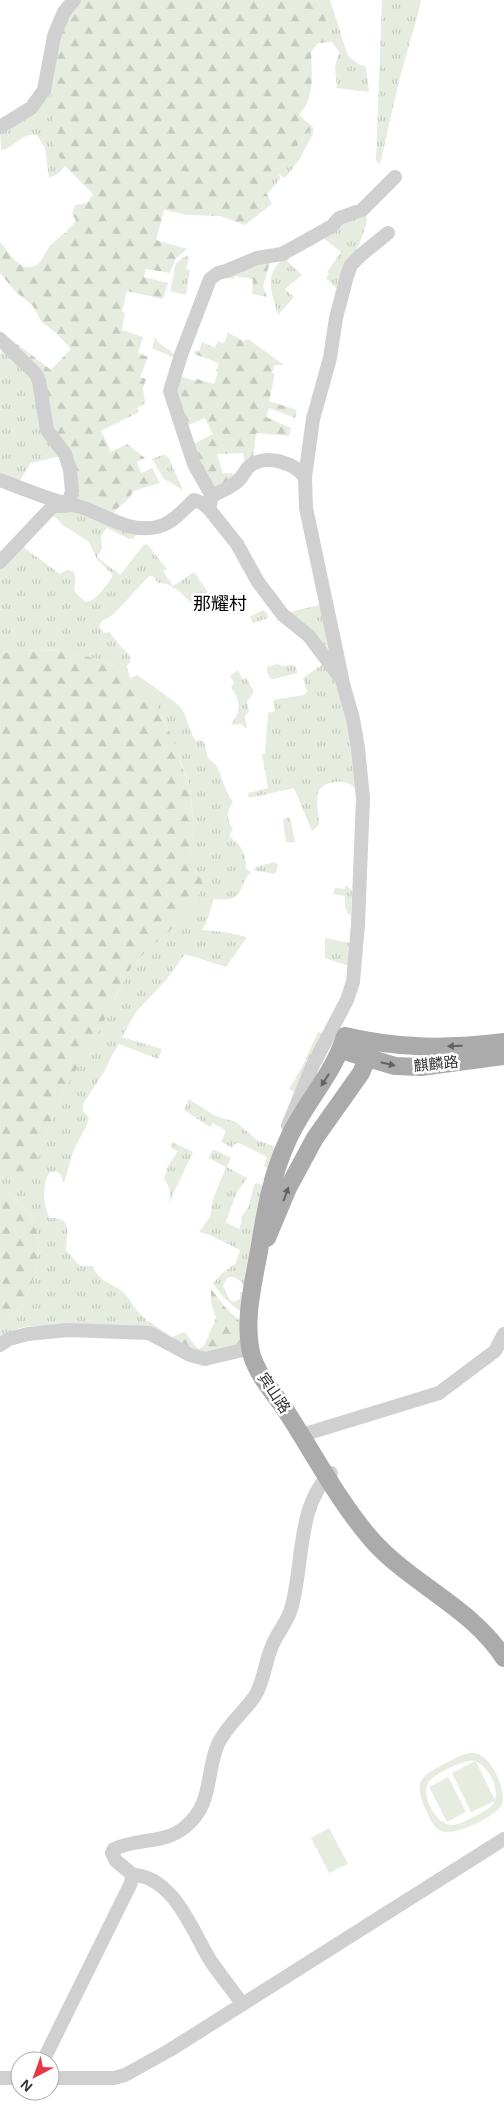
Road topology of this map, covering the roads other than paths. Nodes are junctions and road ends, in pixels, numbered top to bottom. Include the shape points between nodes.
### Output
1 (74, 0) edge
2 (0, 127) edge
3 (395, 177) dead end
4 (388, 233) dead end
5 (0, 339) edge
6 (305, 478) junction
7 (0, 480) edge
8 (211, 503) junction
9 (68, 504) junction
10 (126, 526) junction
11 (0, 562) edge
12 (342, 680) junction
13 (504, 1042) edge
14 (343, 1043) junction
15 (504, 1056) edge
16 (367, 1059) junction
17 (288, 1139) junction
18 (504, 1334) edge
19 (0, 1345) edge
20 (250, 1348) junction
21 (304, 1434) junction
22 (329, 1475) junction
23 (504, 1650) edge
24 (504, 1658) edge
25 (504, 1839) edge
26 (133, 1875) junction
27 (242, 2004) junction
28 (49, 2051) edge
29 (60, 2078) edge

1 - 2 street via 64,12 54,36 44,90 31,108
3 - 8 street via 362,210 339,218 332,226 282,254 257,258 210,279 170,391 194,464
4 - 6 street via 360,255 346,276 330,358 312,419
5 - 9 street via 36,374 39,381 47,430 65,454 70,470 72,492
6 - 8 street via 295,466 258,462 248,467 242,477
6 - 12 street via 306,508
7 - 9 street
8 - 10 street via 194,500 167,524 144,528
8 - 12 street via 258,582 283,615 309,636
9 - 10 street
10 - 11 street via 82,510 53,506
12 - 17 street via 353,719 362,778 355,964 347,1000 298,1098 288,1126
13 -> 14 main road, 麒麟路 via 416,1048 371,1042
14 - 16 main road, 麒麟路
14 -> 17 main road, 宾山路 via 334,1066
16 -> 15 main road, 麒麟路 via 395,1066 421,1067
21 -> 16 main road, 宾山路 via 258,1356 253,1320 256,1289 263,1252 288,1188 326,1121
17 - 20 main road, 宾山路 via 269,1190 250,1305
18 - 21 street via 495,1351 439,1393
19 - 20 street via 28,1334 68,1330 149,1333 190,1355 205,1359
20 - 21 main road, 宾山路 via 262,1377
21 - 22 main road, 宾山路
22 - 23 main road, 宾山路 via 361,1520 391,1553 475,1618
22 - 24 main road, 宾山路 via 355,1518 380,1548 472,1622
22 - 26 street via 322,1482 311,1506 287,1621 273,1644 259,1689 219,1742 204,1803 193,1820 179,1832 114,1849 112,1853 116,1861
25 - 27 street
26 - 27 street via 148,1879 172,1896 210,1960
26 - 28 street
27 - 29 street via 125,2075

